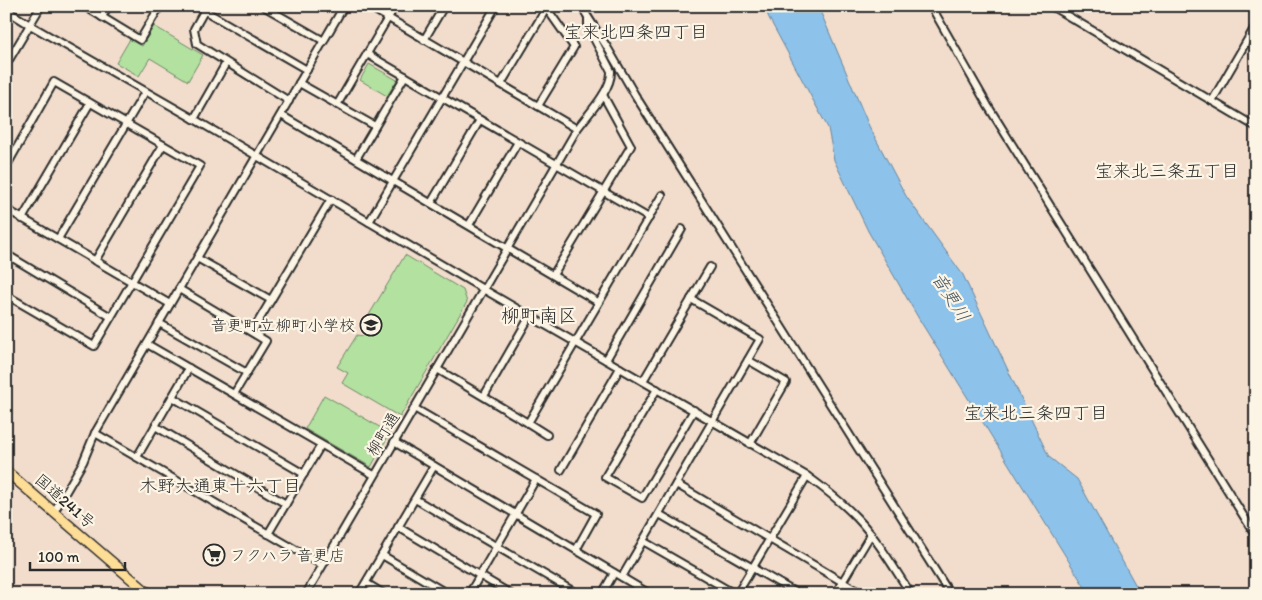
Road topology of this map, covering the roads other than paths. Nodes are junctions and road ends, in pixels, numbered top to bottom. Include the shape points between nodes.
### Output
1 (41, 6) edge
2 (84, 6) edge
3 (108, 6) edge
4 (160, 6) edge
5 (263, 6) edge
6 (344, 6) edge
7 (368, 6) edge
8 (395, 6) edge
9 (444, 6) edge
10 (496, 6) edge
11 (581, 6) edge
12 (931, 6) edge
13 (1051, 6) edge
14 (546, 8) edge
15 (206, 9) edge
16 (6, 10) edge
17 (102, 17) junction
18 (588, 18) junction
19 (388, 19) junction
20 (30, 25) junction
21 (1256, 25) edge
22 (424, 40) junction
23 (324, 41) junction
24 (367, 54) junction
25 (462, 62) junction
26 (226, 63) junction
27 (6, 65) edge
28 (307, 70) junction
29 (405, 76) junction
30 (299, 83) junction
31 (501, 84) junction
32 (145, 92) junction
33 (603, 95) junction
34 (442, 97) junction
35 (288, 101) junction
36 (1212, 101) junction
37 (90, 103) junction
38 (337, 105) junction
39 (538, 106) junction
40 (281, 114) junction
41 (194, 119) junction
42 (480, 120) junction
43 (126, 124) junction
44 (375, 126) junction
45 (1256, 127) edge
46 (577, 129) junction
47 (518, 142) junction
48 (163, 145) junction
49 (256, 156) junction
50 (356, 159) junction
51 (557, 164) junction
52 (6, 167) edge
53 (393, 181) junction
54 (604, 191) junction
55 (662, 195) dead end
56 (331, 200) junction
57 (431, 203) junction
58 (6, 209) edge
59 (648, 218) junction
60 (22, 219) junction
61 (369, 222) junction
62 (469, 225) junction
63 (682, 229) dead end
64 (58, 239) junction
65 (507, 248) junction
66 (6, 254) edge
67 (197, 258) junction
68 (95, 261) junction
69 (710, 267) dead end
70 (554, 276) junction
71 (132, 282) junction
72 (179, 289) junction
73 (483, 289) junction
74 (6, 295) edge
75 (691, 298) junction
76 (272, 300) junction
77 (598, 302) junction
78 (170, 304) junction
79 (111, 316) junction
80 (530, 316) junction
81 (159, 323) junction
82 (252, 332) junction
83 (575, 342) junction
84 (147, 344) junction
85 (606, 360) junction
86 (748, 360) junction
87 (189, 368) junction
88 (620, 368) junction
89 (437, 369) junction
90 (247, 373) junction
91 (644, 381) junction
92 (657, 389) junction
93 (234, 394) junction
94 (484, 396) junction
95 (172, 397) junction
96 (414, 408) junction
97 (694, 410) junction
98 (712, 421) junction
99 (528, 422) junction
100 (155, 426) junction
101 (96, 433) junction
102 (547, 435) dead end
103 (394, 442) junction
104 (750, 444) junction
105 (321, 445) junction
106 (137, 457) junction
107 (434, 466) junction
108 (561, 470) dead end
109 (6, 471) edge
110 (304, 474) junction
111 (374, 476) junction
112 (807, 476) junction
113 (536, 479) junction
114 (676, 484) junction
115 (415, 499) junction
116 (286, 504) junction
117 (54, 512) junction
118 (516, 514) junction
119 (659, 514) junction
120 (398, 527) junction
121 (268, 534) junction
122 (871, 534) junction
123 (1256, 536) edge
124 (770, 539) junction
125 (643, 541) junction
126 (497, 546) junction
127 (576, 550) junction
128 (382, 555) junction
129 (322, 565) junction
130 (753, 568) junction
131 (614, 573) junction
132 (480, 575) junction
133 (622, 577) junction
134 (842, 582) junction
135 (366, 583) junction
136 (641, 592) edge
137 (307, 593) edge
138 (149, 594) edge
139 (359, 594) edge
140 (384, 594) edge
141 (448, 594) edge
142 (469, 594) edge
143 (511, 594) edge
144 (578, 594) edge
145 (602, 594) edge
146 (650, 594) edge
147 (736, 594) edge
148 (798, 594) edge
149 (835, 594) edge
150 (863, 594) edge
151 (911, 594) edge
152 (950, 594) edge

1 - 20 street
2 - 17 street
3 - 17 street
4 - 17 street via 140,40
5 - 23 street
6 - 23 street
7 - 19 street
8 - 19 street
9 - 22 street
10 - 25 street
11 - 18 street
12 - 123 street via 988,106
13 - 36 street
14 - 31 street
14 - 39 street via 574,47
15 - 26 street via 194,29 196,44
15 - 28 street
16 - 20 street
18 - 33 street, 柳町通 via 588,28 611,71
18 - 152 street
19 - 22 street
19 - 24 street
20 - 27 street
20 - 32 street
21 - 36 street
22 - 25 street
23 - 28 street
24 - 29 street
24 - 38 street
25 - 31 street
25 - 34 street
26 - 35 street
26 - 41 street
28 - 30 street
29 - 34 street
29 - 44 street
30 - 35 street
30 - 38 street
31 - 39 street
32 - 41 street
32 - 43 street
33 - 46 street, 柳町通
33 - 54 street via 631,146
34 - 42 street
34 - 53 street
35 - 40 street
36 - 45 street
37 - 43 street
37 - 52 street via 54,82
37 - 60 street
38 - 44 street
39 - 46 street
40 - 49 street
40 - 50 street
41 - 49 street
42 - 47 street
42 - 57 street
43 - 48 street
43 - 64 street
44 - 50 street
46 - 51 street, 柳町通
47 - 51 street
47 - 62 street
48 - 68 street
48 - 71 street via 200,166
49 - 56 street
49 - 67 street
50 - 53 street
51 - 54 street
51 - 65 street, 柳町通
53 - 57 street
53 - 61 street
54 - 59 street
54 - 70 street
55 - 59 street
56 - 61 street
56 - 76 street
57 - 62 street
58 - 60 street
59 - 77 street
60 - 64 street
61 - 73 street
62 - 65 street
63 - 85 street
64 - 68 street
65 - 70 street
65 - 73 street, 柳町通
66 - 79 street
67 - 72 street
67 - 76 street
68 - 71 street
69 - 75 street
70 - 77 street
71 - 78 street
71 - 79 street
72 - 78 street
72 - 82 street
73 - 80 street
73 - 89 street, 柳町通
74 - 79 street via 94,346
75 - 86 street via 760,339
75 - 91 street
76 - 82 street
77 - 83 street
78 - 81 street
80 - 83 street
80 - 94 street
81 - 84 street
81 - 90 street
82 - 90 street via 266,340
83 - 85 street
83 - 99 street
84 - 87 street
84 - 101 street
85 - 88 street
86 - 98 street
86 - 104 street via 786,382
87 - 93 street
87 - 95 street
88 - 91 street
88 - 108 street
89 - 94 street
89 - 96 street, 柳町通
90 - 93 street
91 - 92 street
92 - 97 street
92 - 97 street via 605,477 620,486 642,498
93 - 105 street
94 - 99 street
95 - 100 street
95 - 110 street
96 - 103 street, 柳町通
96 - 113 street
97 - 98 street
98 - 104 street
98 - 114 street
99 - 102 street
100 - 106 street
100 - 116 street
101 - 106 street
101 - 117 street
103 - 107 street
103 - 111 street, 柳町通
104 - 112 street
105 - 110 street
105 - 111 street
106 - 121 street
107 - 115 street
107 - 118 street
109 - 117 highway, 国道241号
110 - 116 street
111 - 129 street, 柳町通
112 - 122 street via 835,497
112 - 124 street
113 - 118 street
113 - 127 street via 596,514
114 - 119 street
114 - 124 street
115 - 120 street
115 - 126 street
116 - 121 street
117 - 138 highway, 国道241号
118 - 126 street
118 - 127 street
119 - 125 street
119 - 130 street
120 - 128 street
120 - 132 street
121 - 129 street
122 - 134 street
122 - 151 street
124 - 130 street
124 - 134 street
125 - 133 street
125 - 147 street
126 - 132 street
126 - 144 street
127 - 131 street
128 - 135 street
128 - 141 street
129 - 137 street, 柳町通
130 - 147 street
130 - 148 street
131 - 133 street
131 - 145 street
132 - 142 street
132 - 143 street
133 - 136 street
134 - 149 street
134 - 150 street
135 - 139 street
135 - 140 street
136 - 146 street

